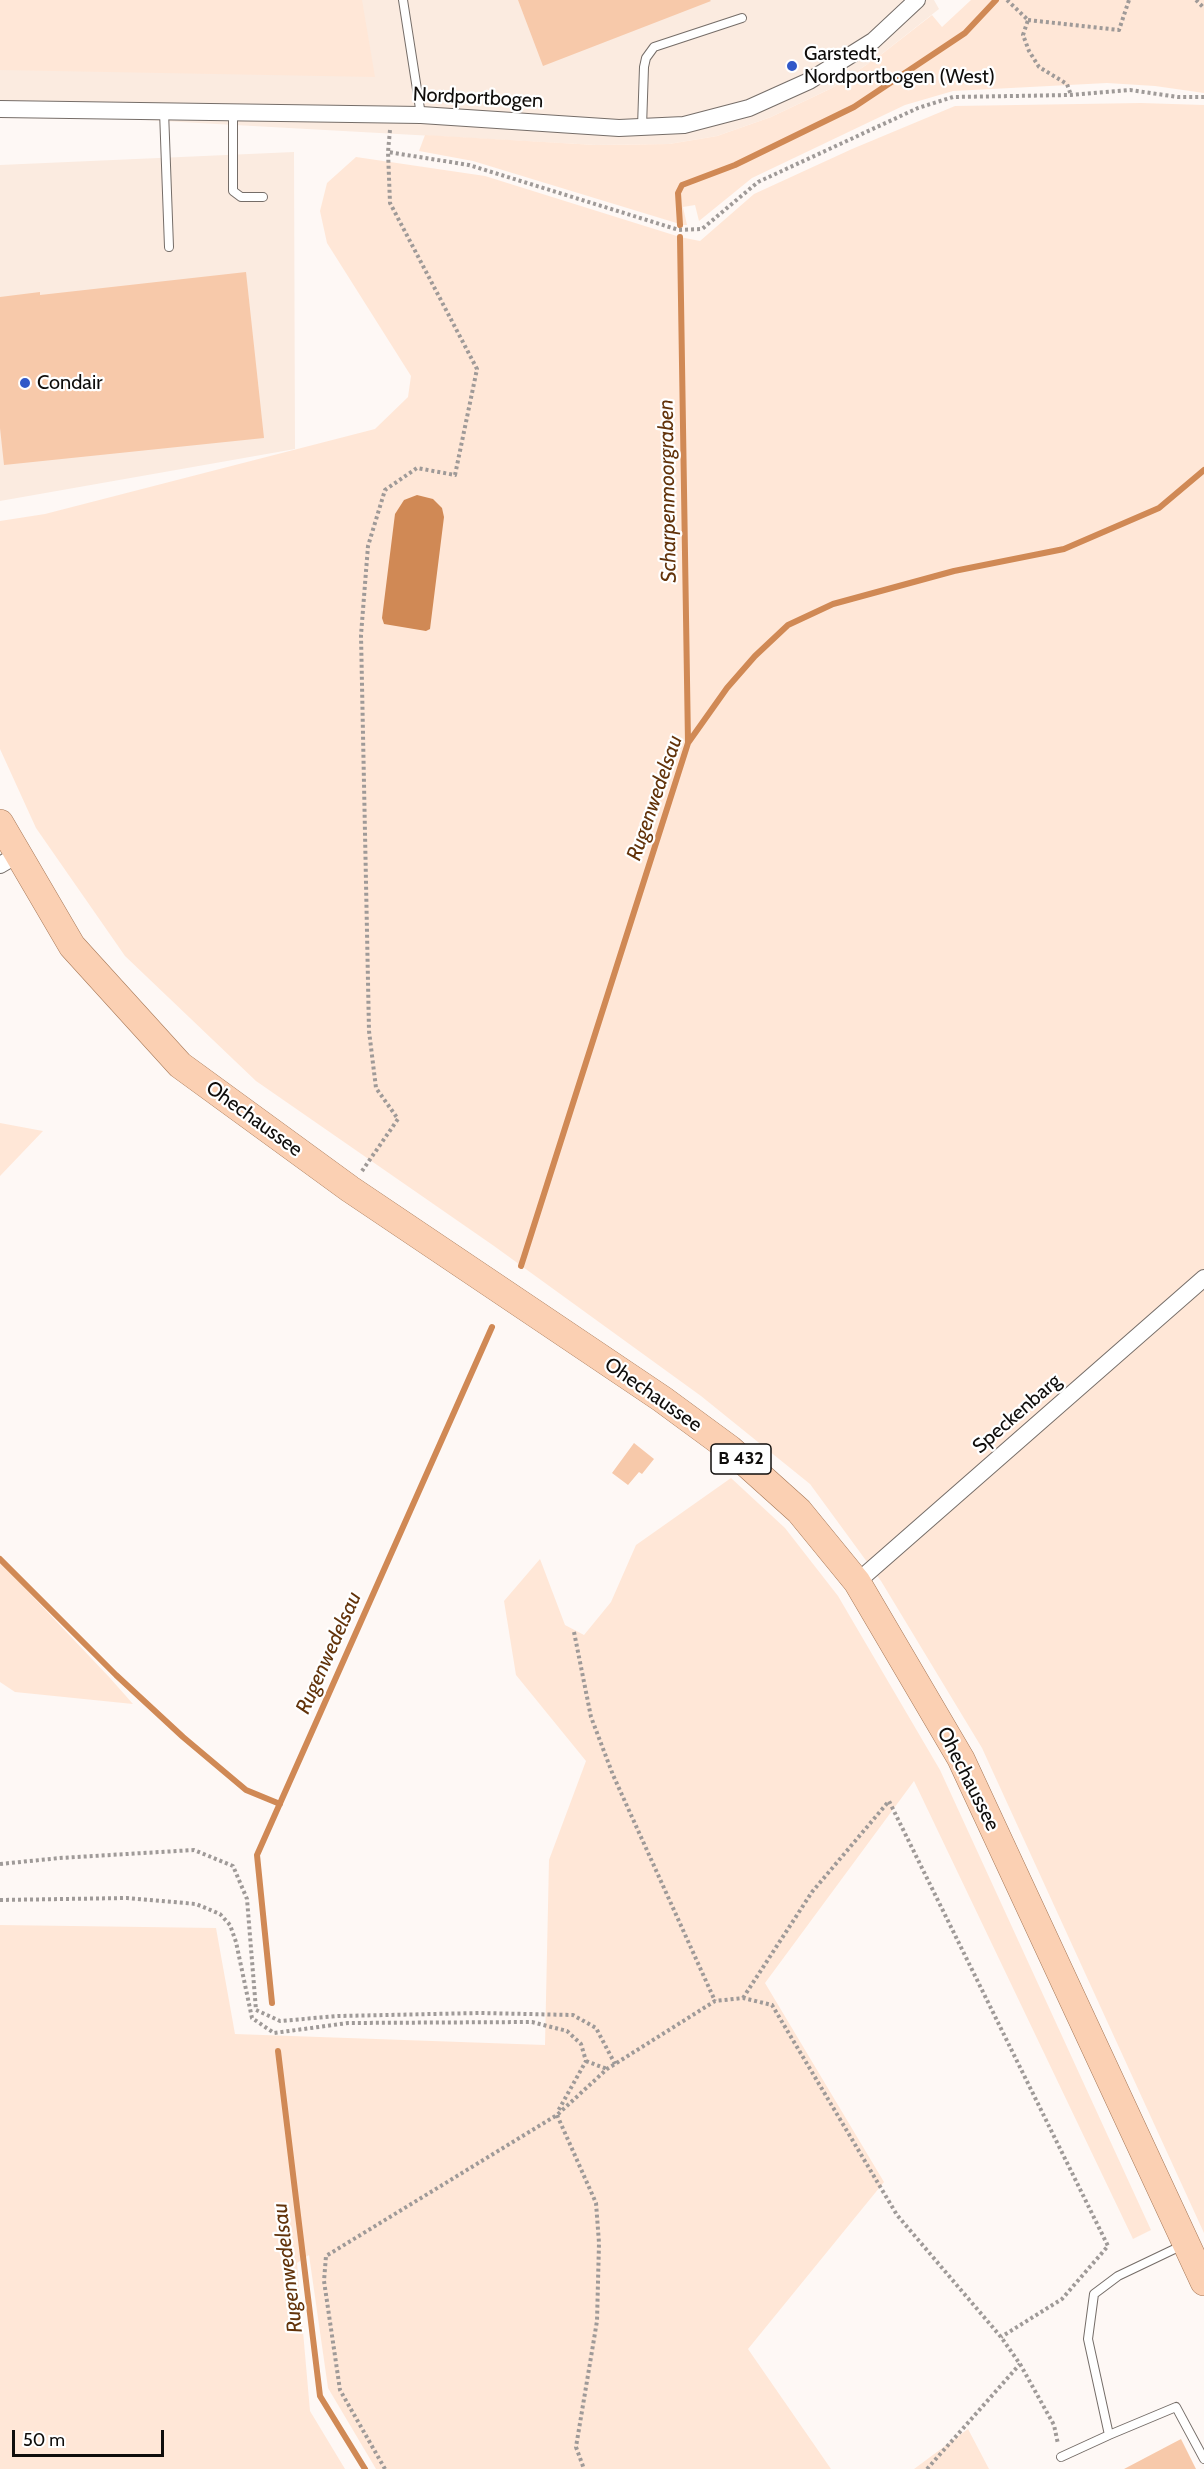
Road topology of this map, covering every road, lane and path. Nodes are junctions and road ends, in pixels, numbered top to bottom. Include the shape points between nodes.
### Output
1 (404, 0) edge
2 (1007, 0) edge
3 (1129, 0) edge
4 (1196, 0) edge
5 (910, 3) edge
6 (1204, 8) edge
7 (742, 18) dead end
8 (1028, 20) junction
9 (1071, 95) junction
10 (1204, 97) edge
11 (0, 109) edge
12 (164, 111) junction
13 (233, 112) junction
14 (391, 115) junction
15 (421, 115) junction
16 (642, 127) junction
17 (388, 152) junction
18 (263, 197) dead end
19 (169, 247) dead end
20 (0, 823) edge
21 (9, 860) edge
22 (350, 1189) junction
23 (1204, 1278) edge
24 (857, 1582) junction
25 (574, 1632) dead end
26 (0, 1864) edge
27 (0, 1900) edge
28 (743, 1998) junction
29 (716, 2001) junction
30 (586, 2061) junction
31 (615, 2064) junction
32 (607, 2069) junction
33 (557, 2115) junction
34 (1186, 2243) junction
35 (1204, 2282) edge
36 (1001, 2337) junction
37 (1020, 2364) junction
38 (1054, 2425) dead end
39 (1109, 2435) junction
40 (1061, 2457) dead end
41 (1204, 2459) edge
42 (385, 2469) edge
43 (584, 2469) edge
44 (927, 2469) edge

1 - 15 lane
2 - 8 path
3 - 8 path via 1119,30
4 - 6 path
5 - 16 street, Nordportbogen via 873,41 809,81 749,108 684,125
7 - 16 lane via 654,47 644,67
8 - 9 path via 1023,35 1029,51 1039,66 1067,84
9 - 10 path via 1130,90
9 - 17 path via 953,97 918,108 758,182 702,229 678,230 469,165
11 - 12 street, Nordportbogen
12 - 13 street, Nordportbogen
12 - 19 lane
13 - 14 street, Nordportbogen
13 - 18 lane via 233,191 241,197
14 - 15 street, Nordportbogen
14 - 17 path
15 - 16 street, Nordportbogen
17 - 22 path via 390,203 477,369 455,475 417,468 385,490 368,546 361,635 369,1031 376,1088 398,1119
20 - 21 main road, Ohechaussee / B 432
21 - 22 main road, Ohechaussee / B 432 via 72,946 180,1065
22 - 24 main road, Ohechaussee / B 432 via 730,1449 799,1511
23 - 24 street, Speckenbarg
24 - 34 main road, Ohechaussee / B 432 via 961,1759
25 - 29 path via 591,1718
26 - 31 path via 194,1850 233,1866 247,1899 256,2010 280,2021 481,2013 573,2015 596,2028
27 - 30 path via 127,1898 196,1904 220,1914 230,1925 236,1942 252,2018 274,2033 348,2023 532,2022 567,2031 581,2044
28 - 29 path
28 - 36 path via 771,2005 897,2215
28 - 36 path via 812,1892 889,1801 1108,2246 1062,2299
29 - 31 path
30 - 32 path
30 - 33 path
31 - 32 path
32 - 33 path
33 - 42 path via 326,2256 324,2281 340,2390
33 - 43 path via 596,2203 599,2233 597,2321 576,2447
34 - 35 main road, Ohechaussee / B 432
34 - 39 lane via 1118,2276 1094,2294 1088,2339
36 - 37 path
37 - 38 path
37 - 44 path
39 - 40 lane
39 - 41 lane via 1176,2408

